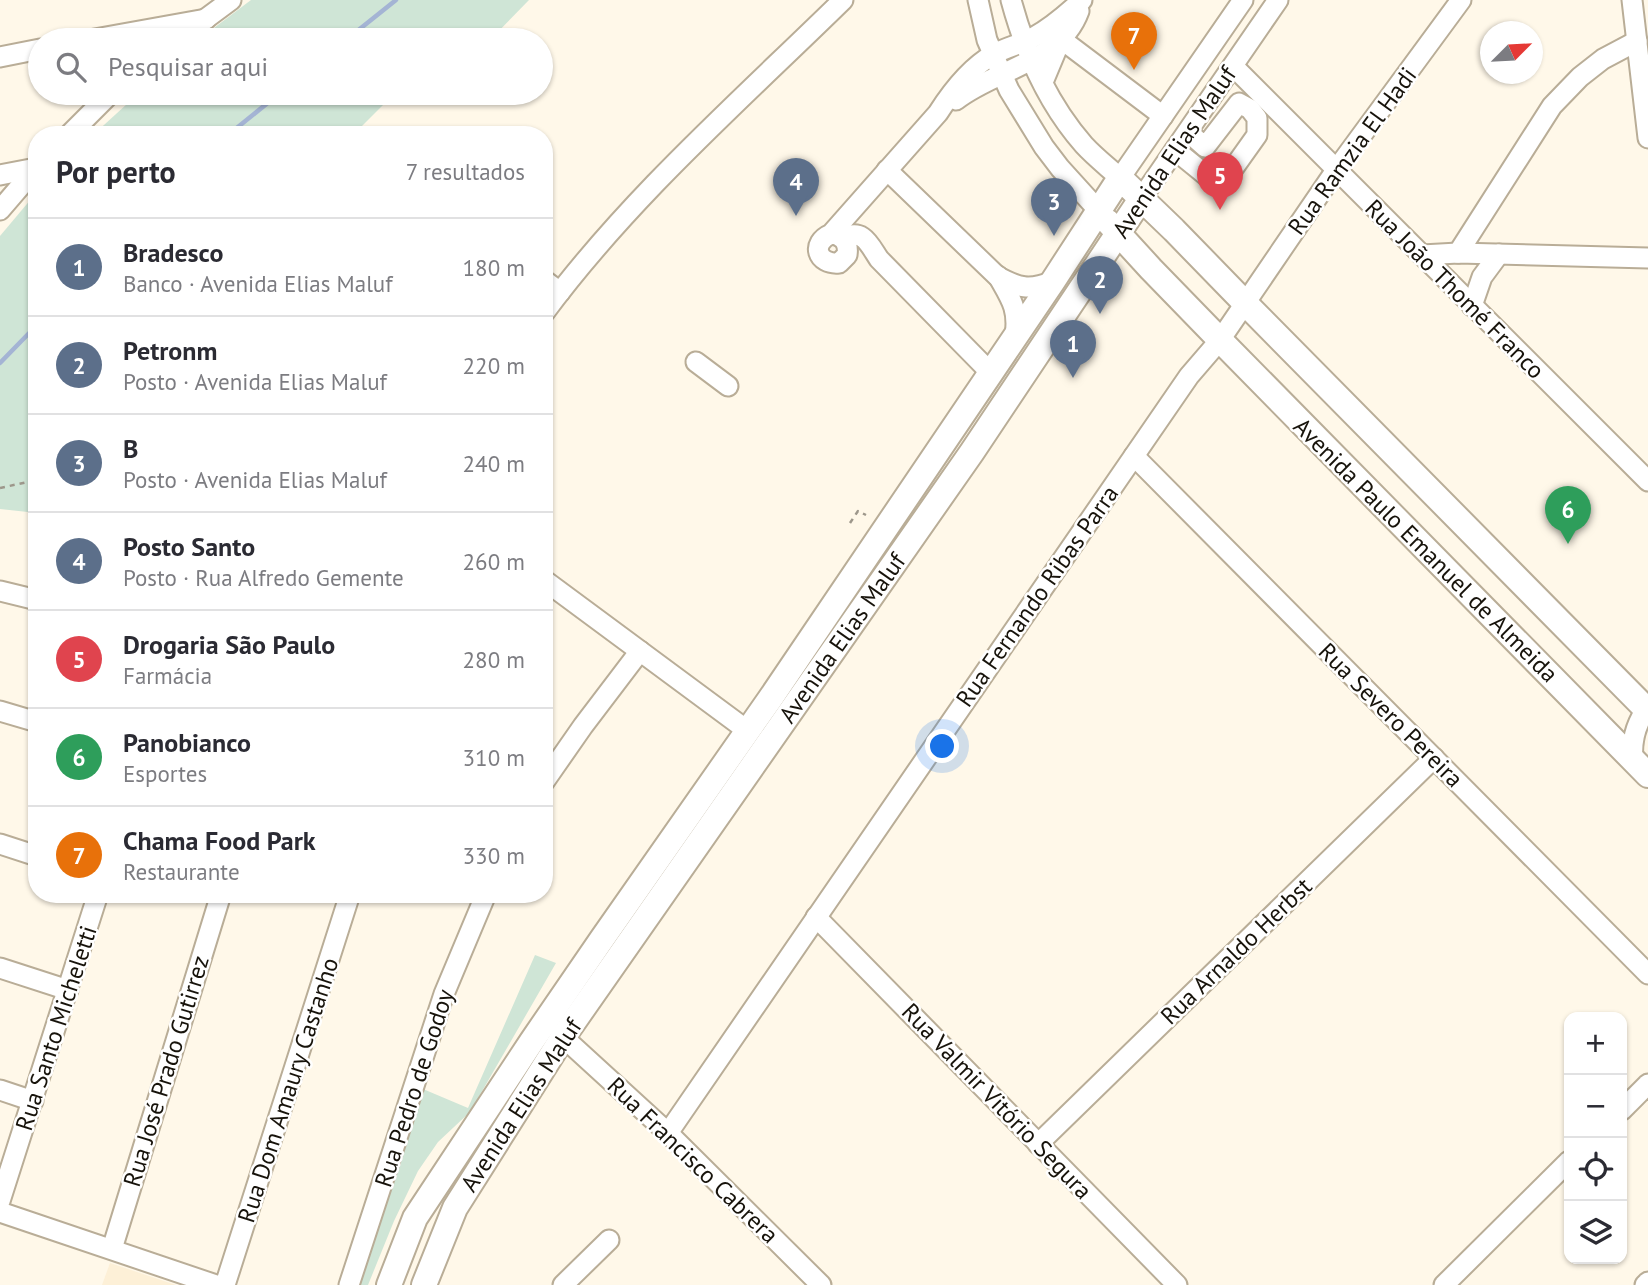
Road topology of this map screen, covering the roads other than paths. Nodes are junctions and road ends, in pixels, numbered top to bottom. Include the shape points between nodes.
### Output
1 (231, 0) edge
2 (844, 0) edge
3 (978, 0) edge
4 (1082, 0) edge
5 (1242, 0) edge
6 (1278, 0) edge
7 (1461, 0) edge
8 (1632, 0) edge
9 (1014, 9) edge
10 (206, 19) junction
11 (156, 28) edge
12 (194, 28) edge
13 (1059, 31) junction
14 (1637, 41) junction
15 (1023, 42) junction
16 (990, 48) junction
17 (28, 51) edge
18 (0, 57) edge
19 (1031, 60) junction
20 (1233, 66) junction
21 (978, 76) junction
22 (1005, 82) junction
23 (1043, 82) junction
24 (98, 105) edge
25 (1163, 116) junction
26 (78, 126) edge
27 (1188, 132) junction
28 (1648, 138) edge
29 (1175, 150) junction
30 (28, 170) edge
31 (887, 170) junction
32 (1336, 170) junction
33 (0, 175) edge
34 (28, 175) edge
35 (1120, 178) junction
36 (7, 192) edge
37 (1141, 199) junction
38 (0, 210) edge
39 (1099, 211) junction
40 (1119, 234) junction
41 (1458, 253) junction
42 (1499, 254) junction
43 (1422, 255) junction
44 (1648, 258) edge
45 (997, 275) junction
46 (1053, 281) junction
47 (553, 285) edge
48 (1245, 303) junction
49 (1472, 306) junction
50 (1015, 336) junction
51 (1220, 340) junction
52 (696, 362) dead end
53 (990, 372) junction
54 (728, 386) dead end
55 (972, 452) junction
56 (1134, 456) junction
57 (1648, 481) edge
58 (553, 587) edge
59 (0, 591) edge
60 (28, 598) edge
61 (640, 651) junction
62 (1647, 709) edge
63 (0, 711) edge
64 (28, 719) edge
65 (748, 731) junction
66 (1434, 758) junction
67 (1641, 767) edge
68 (553, 769) edge
69 (0, 844) edge
70 (28, 853) edge
71 (95, 903) edge
72 (218, 903) edge
73 (347, 903) edge
74 (482, 903) edge
75 (816, 917) junction
76 (0, 968) edge
77 (1648, 974) edge
78 (68, 990) junction
79 (564, 1037) junction
80 (532, 1041) junction
81 (1648, 1084) edge
82 (0, 1090) edge
83 (33, 1101) junction
84 (1627, 1105) edge
85 (668, 1133) junction
86 (1038, 1144) junction
87 (1564, 1166) edge
88 (0, 1202) edge
89 (0, 1212) edge
90 (608, 1240) dead end
91 (112, 1248) junction
92 (425, 1284) edge
93 (216, 1285) edge
94 (225, 1285) edge
95 (349, 1285) edge
96 (389, 1285) edge
97 (563, 1285) edge
98 (821, 1285) edge
99 (1177, 1285) edge
100 (1444, 1285) edge

1 - 10 street
2 - 47 street
3 - 16 street
4 - 13 street
5 - 25 street, Avenida Elias Maluf
6 - 20 street, Avenida Elias Maluf
7 - 32 street, Rua Ramzia El Hadi
8 - 14 street
9 - 13 street via 1031,22
9 - 15 street
10 - 11 street
10 - 12 street
13 - 15 street
13 - 19 street
13 - 23 street
13 - 25 street
14 - 28 street
14 - 41 street via 1603,59 1552,106
15 - 16 street
15 - 19 street
16 - 21 street
16 - 22 street
17 - 18 street
19 - 22 street
19 - 23 street
20 - 27 street, Avenida Elias Maluf
20 - 32 street, Rua João Thomé Franco
21 - 22 street
21 - 31 street
22 - 39 street via 1060,168
23 - 35 street via 1084,145
24 - 26 street
25 - 35 street, Avenida Elias Maluf
27 - 29 street, Avenida Elias Maluf
27 - 29 street via 1205,147 1240,103 1257,118 1257,135 1225,180 1212,180
29 - 37 street, Avenida Elias Maluf
30 - 33 street
31 - 45 street
31 - 53 street via 851,211 841,239 879,259
32 - 43 street, Rua João Thomé Franco
32 - 48 street, Rua Ramzia El Hadi
34 - 36 street
35 - 37 main road, Avenida Paulo Emanuel de Almeida
35 - 39 main road, Avenida Elias Maluf
36 - 38 street
37 - 40 main road, Avenida Elias Maluf
37 - 48 main road, Avenida Paulo Emanuel de Almeida
39 - 40 main road, Avenida Paulo Emanuel de Almeida
39 - 46 main road, Avenida Elias Maluf
40 - 51 main road, Avenida Paulo Emanuel de Almeida
40 - 55 main road, Avenida Elias Maluf
41 - 42 street
41 - 43 street
42 - 44 street
42 - 49 street via 1482,277
43 - 49 street, Rua João Thomé Franco
45 - 46 street via 1032,288
45 - 50 street via 1016,313
46 - 50 main road, Avenida Elias Maluf
48 - 51 street
48 - 62 main road, Avenida Paulo Emanuel de Almeida
49 - 57 street, Rua João Thomé Franco
50 - 53 main road, Avenida Elias Maluf
51 - 56 street, Rua Fernando Ribas Parra
51 - 67 main road, Avenida Paulo Emanuel de Almeida
52 - 54 street
53 - 55 main road via 1002,393
53 - 65 main road, Avenida Elias Maluf
55 - 79 main road, Avenida Elias Maluf
56 - 66 street, Rua Severo Pereira
56 - 75 street, Rua Fernando Ribas Parra
58 - 61 street
59 - 60 street
61 - 65 street
61 - 68 street
62 - 67 street, Avenida Paulo Emanuel de Almeida via 1632,745
63 - 64 street
65 - 80 main road, Avenida Elias Maluf
66 - 77 street, Rua Severo Pereira
66 - 86 street, Rua Arnaldo Herbst
69 - 70 street
71 - 78 street, Rua Santo Micheletti
72 - 91 street, Rua José Prado Gutirrez
73 - 94 street, Rua Dom Amaury Castanho
74 - 95 street, Rua Pedro de Godoy via 444,994
75 - 85 street, Rua Fernando Ribas Parra
75 - 86 street, Rua Valmir Vitório Segura
76 - 78 street
78 - 83 street, Rua Santo Micheletti
79 - 80 main road
79 - 85 street, Rua Francisco Cabrera
79 - 92 main road, Avenida Elias Maluf via 455,1208
80 - 96 main road, Avenida Elias Maluf via 415,1218
81 - 84 street
82 - 83 street
83 - 88 street, Rua Santo Micheletti
85 - 98 street, Rua Francisco Cabrera
86 - 99 street, Rua Valmir Vitório Segura
87 - 100 street
89 - 91 street
90 - 97 street
91 - 93 street

